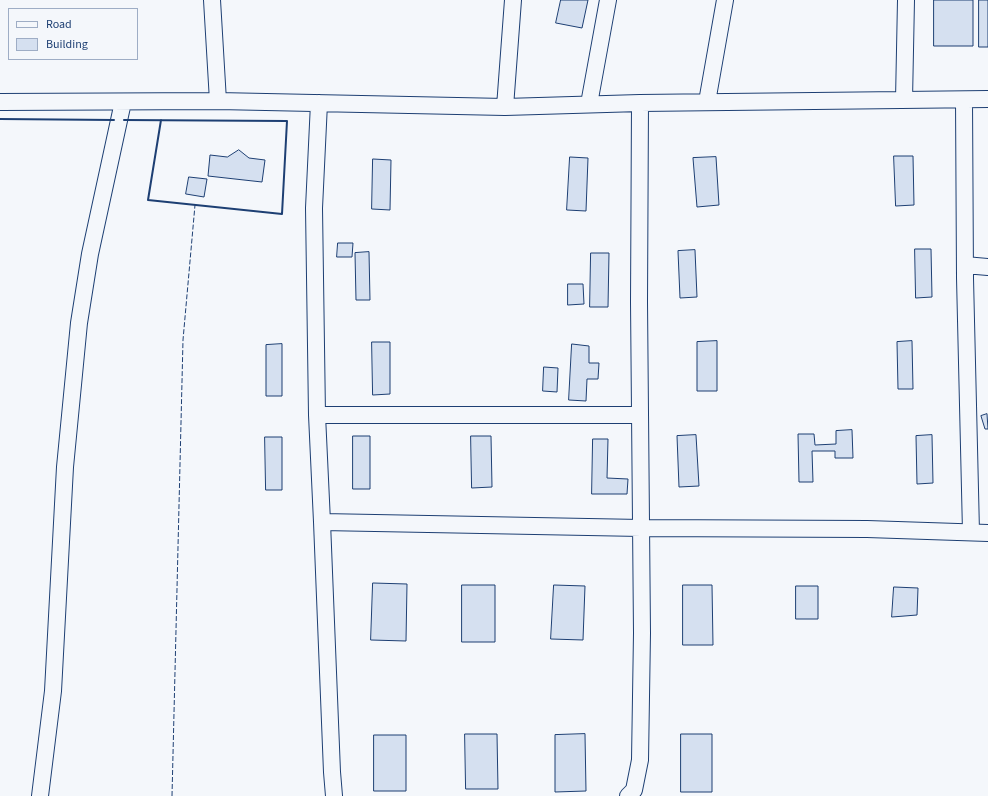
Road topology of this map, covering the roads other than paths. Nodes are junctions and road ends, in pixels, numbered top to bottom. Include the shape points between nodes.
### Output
1 (212, 0) edge
2 (513, 0) edge
3 (608, 0) edge
4 (725, 0) edge
5 (906, 0) edge
6 (988, 99) edge
7 (904, 100) junction
8 (964, 100) junction
9 (218, 101) junction
10 (0, 102) edge
11 (123, 102) junction
12 (707, 102) junction
13 (319, 103) junction
14 (640, 103) junction
15 (589, 104) junction
16 (505, 107) junction
17 (965, 265) junction
18 (988, 267) edge
19 (317, 415) junction
20 (640, 415) junction
21 (322, 522) junction
22 (641, 528) junction
23 (970, 532) junction
24 (988, 533) edge
25 (40, 796) edge
26 (334, 796) edge
27 (628, 796) edge

1 - 9 street
2 - 16 street
3 - 15 street
4 - 12 street
5 - 7 street
6 - 8 street
7 - 8 street
7 - 12 street
8 - 17 street
9 - 11 street
9 - 13 street
10 - 11 street
11 - 25 street via 90,254 79,323 65,467 53,691
12 - 14 street
13 - 16 street
13 - 19 street via 314,208
14 - 15 street
14 - 20 street
15 - 16 street
17 - 18 street
17 - 23 street
19 - 20 street
19 - 21 street
20 - 22 street
21 - 22 street
21 - 26 street
22 - 23 street
22 - 27 street via 640,760 634,790
23 - 24 street

